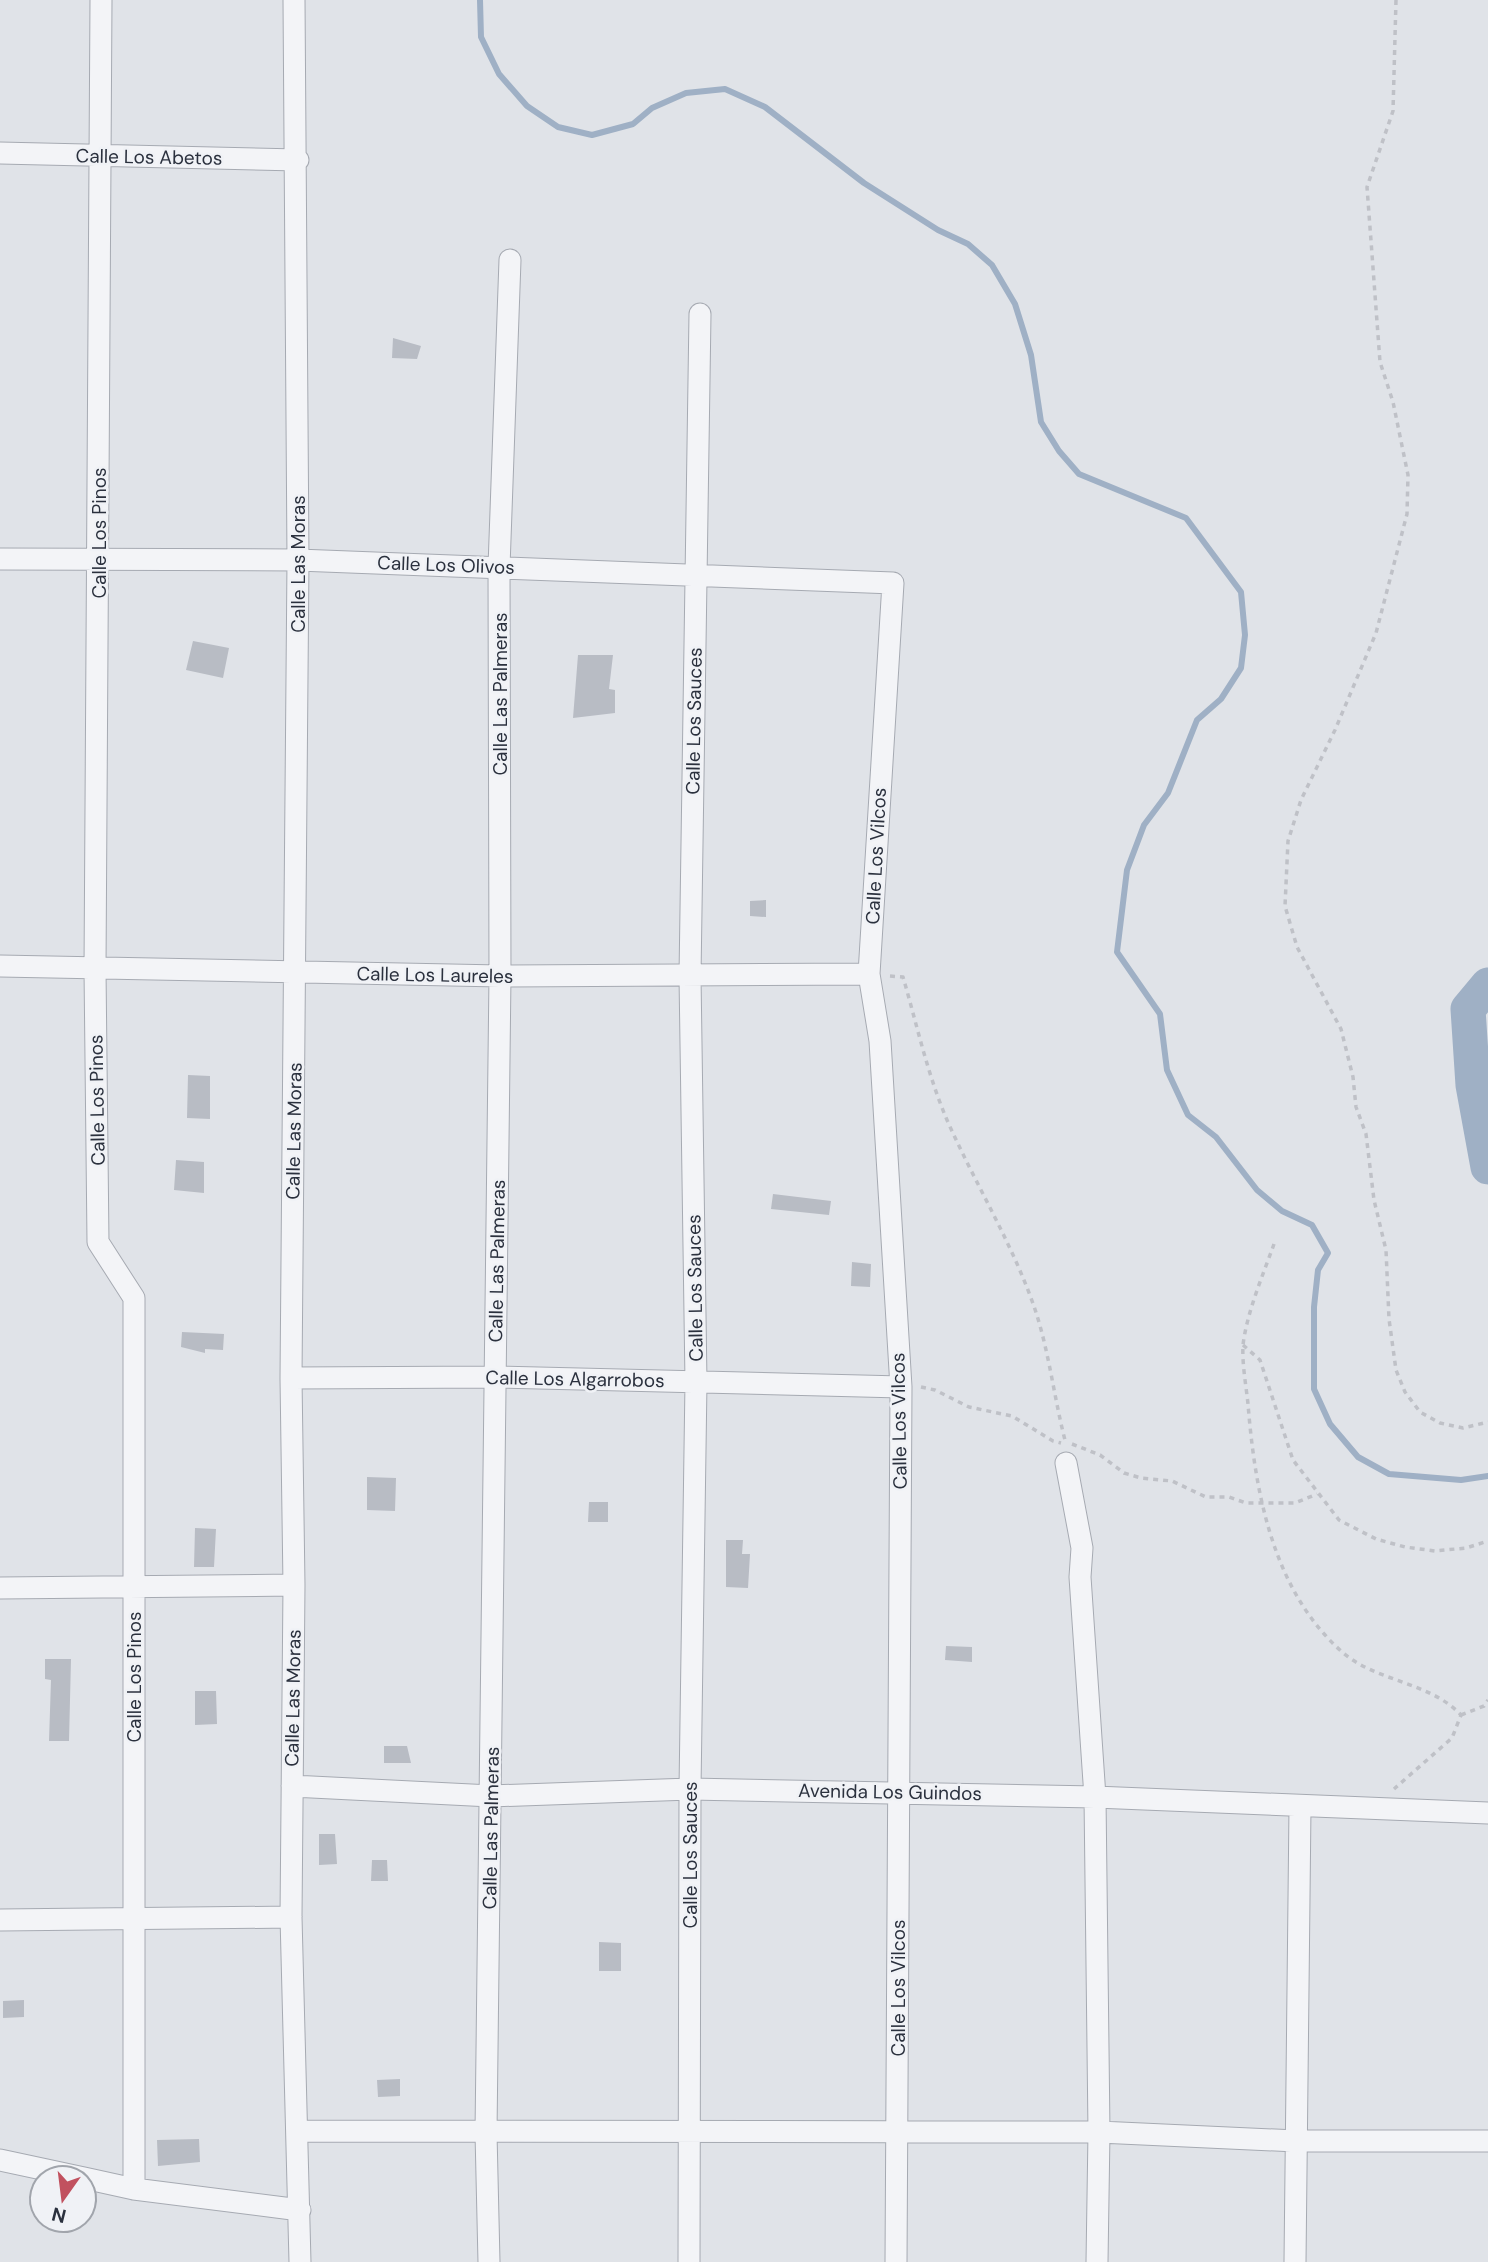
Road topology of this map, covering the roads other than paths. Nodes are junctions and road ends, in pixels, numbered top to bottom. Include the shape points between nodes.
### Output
1 (101, 0) edge
2 (294, 0) edge
3 (0, 153) edge
4 (100, 156) junction
5 (298, 160) junction
6 (510, 260) dead end
7 (699, 314) dead end
8 (0, 559) edge
9 (99, 560) junction
10 (298, 560) junction
11 (499, 567) junction
12 (696, 575) junction
13 (893, 583) joint
14 (0, 966) edge
15 (95, 969) junction
16 (295, 972) junction
17 (869, 974) junction
18 (500, 976) junction
19 (690, 976) junction
20 (496, 1377) junction
21 (291, 1378) junction
22 (696, 1382) junction
23 (901, 1387) junction
24 (1066, 1454) road end
25 (294, 1585) junction
26 (134, 1587) junction
27 (0, 1588) edge
28 (292, 1786) junction
29 (690, 1788) junction
30 (898, 1792) junction
31 (491, 1796) junction
32 (1095, 1797) junction
33 (1300, 1807) junction
34 (1488, 1813) edge
35 (291, 1917) junction
36 (134, 1919) junction
37 (0, 1920) edge
38 (299, 2131) junction
39 (689, 2132) junction
40 (898, 2132) junction
41 (1099, 2132) junction
42 (486, 2133) junction
43 (1296, 2141) junction
44 (1488, 2141) edge
45 (0, 2160) edge
46 (28, 2166) edge
47 (98, 2181) edge
48 (134, 2189) junction
49 (300, 2210) junction
50 (300, 2262) edge
51 (489, 2262) edge
52 (689, 2262) edge
53 (895, 2262) edge
54 (1097, 2262) edge
55 (1295, 2262) edge

1 - 4 street, Calle Los Pinos
2 - 5 street, Calle Las Moras
3 - 4 street, Calle Los Abetos
4 - 5 street, Calle Los Abetos
4 - 9 street, Calle Los Pinos
5 - 10 street, Calle Las Moras
6 - 11 street, Calle Las Palmeras
7 - 12 street, Calle Los Sauces
8 - 9 street, Calle Los Olivos
9 - 10 street, Calle Los Olivos
9 - 15 street, Calle Los Pinos
10 - 11 street, Calle Los Olivos
10 - 16 street, Calle Las Moras
11 - 12 street, Calle Los Olivos
11 - 18 street, Calle Las Palmeras
12 - 13 street, Calle Los Olivos
12 - 19 street, Calle Los Sauces
13 - 17 street, Calle Los Vilcos
14 - 15 street, Calle Los Laureles
15 - 16 street, Calle Los Laureles
15 - 26 street, Calle Los Pinos via 98,1242 134,1298
16 - 18 street, Calle Los Laureles
16 - 21 street, Calle Las Moras
17 - 19 street, Calle Los Laureles
17 - 23 street, Calle Los Vilcos via 880,1041
18 - 19 street, Calle Los Laureles
18 - 20 street, Calle Las Palmeras
19 - 22 street, Calle Los Sauces
20 - 21 street, Calle Los Algarrobos
20 - 22 street, Calle Los Algarrobos
20 - 31 street, Calle Las Palmeras
21 - 25 street, Calle Las Moras
22 - 23 street, Calle Los Algarrobos
22 - 29 street, Calle Los Sauces
23 - 30 street, Calle Los Vilcos
24 - 32 street via 1082,1548 1080,1577
25 - 26 street
25 - 28 street, Calle Las Moras
26 - 27 street
26 - 36 street, Calle Los Pinos
28 - 31 street, Avenida Los Guindos
28 - 35 street, Calle Las Moras
29 - 30 street, Avenida Los Guindos
29 - 31 street, Avenida Los Guindos
29 - 39 street, Calle Los Sauces
30 - 32 street, Avenida Los Guindos
30 - 40 street, Calle Los Vilcos
31 - 42 street, Calle Las Palmeras
32 - 33 street, Avenida Los Guindos
32 - 41 street
33 - 34 street, Avenida Los Guindos
33 - 43 street
35 - 36 street
35 - 38 street, Calle Las Moras
36 - 37 street
36 - 48 street, Calle Los Pinos
38 - 42 street
38 - 49 street, Calle Las Moras
39 - 40 street
39 - 42 street
39 - 52 street, Calle Los Sauces
40 - 41 street
40 - 53 street, Calle Los Vilcos
41 - 43 street
41 - 54 street
42 - 51 street, Calle Las Palmeras
43 - 44 street
43 - 55 street
45 - 46 street
47 - 48 street
48 - 49 street
49 - 50 street, Calle Las Moras

